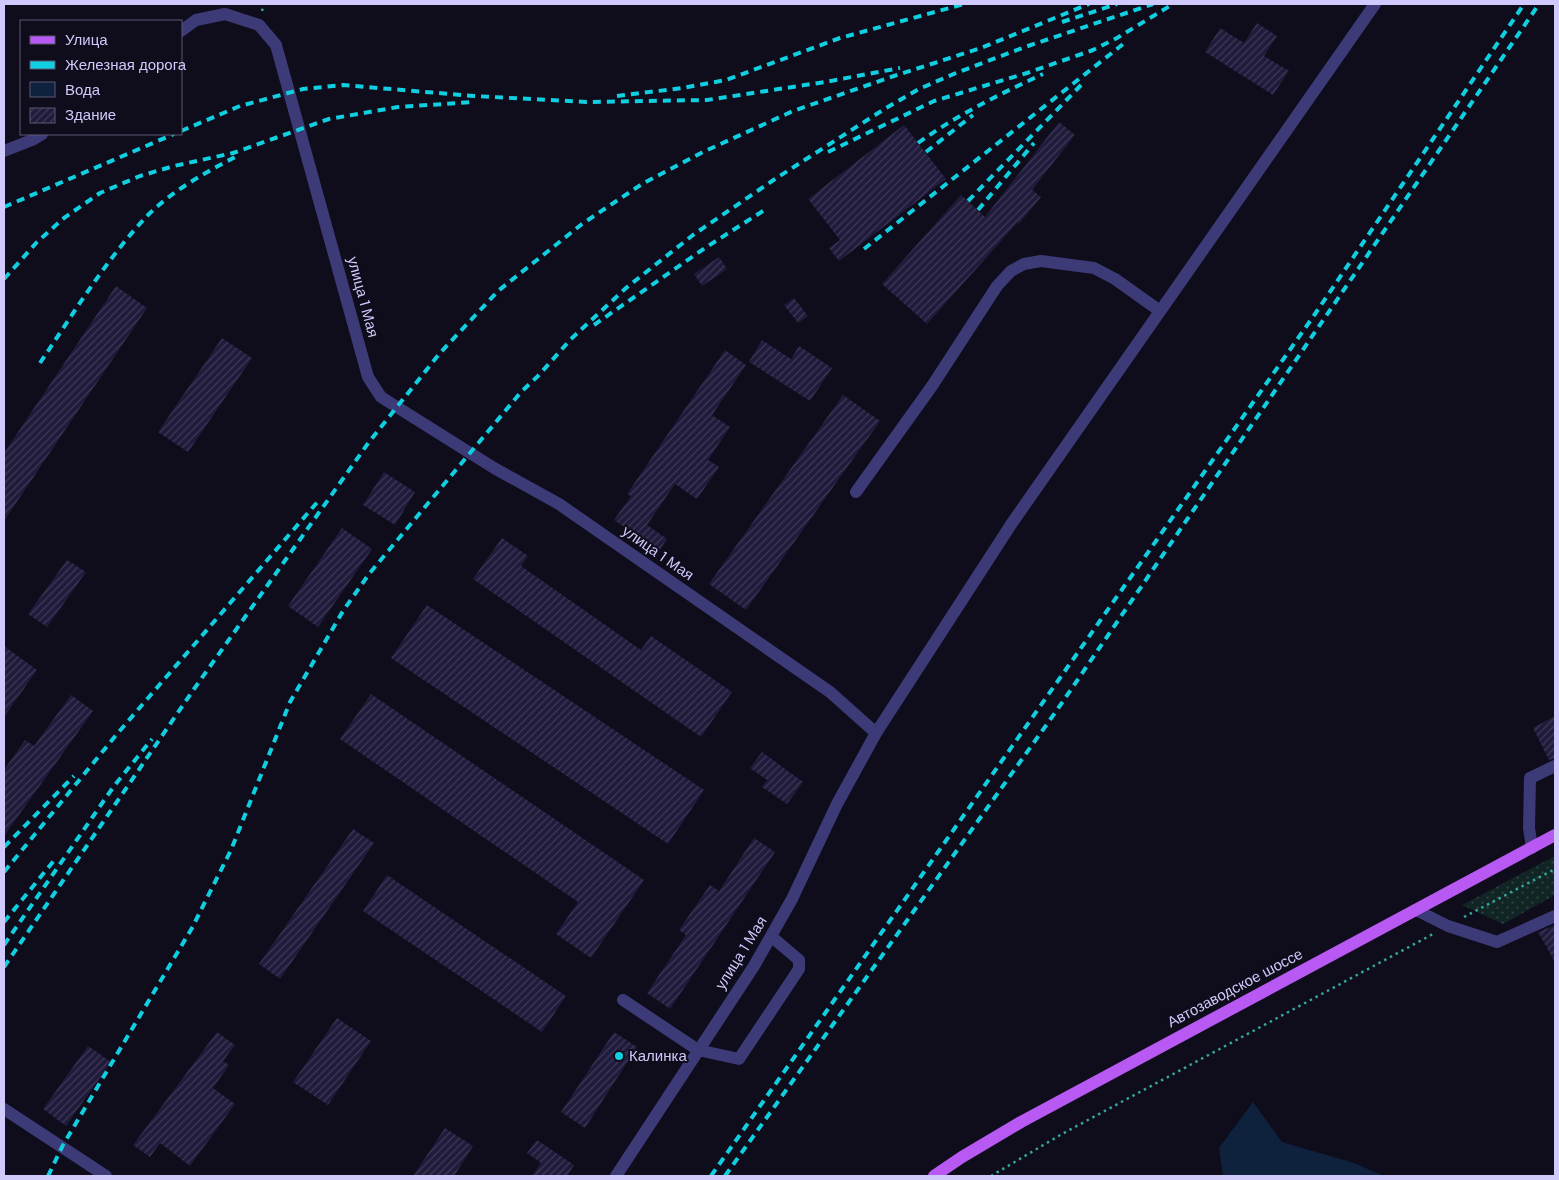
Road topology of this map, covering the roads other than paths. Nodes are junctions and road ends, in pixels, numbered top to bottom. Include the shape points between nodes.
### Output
1 (1375, 4) edge
2 (182, 31) edge
3 (40, 135) edge
4 (4, 151) edge
5 (1160, 311) junction
6 (856, 492) dead end
7 (876, 733) junction
8 (1555, 766) edge
9 (1555, 835) edge
10 (1532, 848) junction
11 (1416, 910) junction
12 (1555, 916) edge
13 (772, 937) junction
14 (623, 1000) dead end
15 (698, 1050) junction
16 (4, 1109) edge
17 (106, 1176) edge
18 (616, 1176) edge
19 (934, 1176) edge

1 - 5 street
2 - 7 street, улица 1 Мая via 196,20 225,14 258,25 276,45 368,378 381,397 494,468 559,504 830,692
3 - 4 street
5 - 6 street via 1114,278 1094,268 1041,261 1024,264 1011,271 997,286 932,386
5 - 7 street via 1012,523
7 - 13 street, улица 1 Мая
8 - 10 street via 1530,778
9 - 10 main road, Автозаводское шоссе
10 - 11 main road, Автозаводское шоссе
11 - 12 street via 1448,926 1497,942
11 - 19 main road, Автозаводское шоссе via 1021,1122
13 - 15 street, улица 1 Мая
13 - 15 street via 799,960 799,969 739,1059
14 - 15 street
15 - 18 street, улица 1 Мая
16 - 17 street

